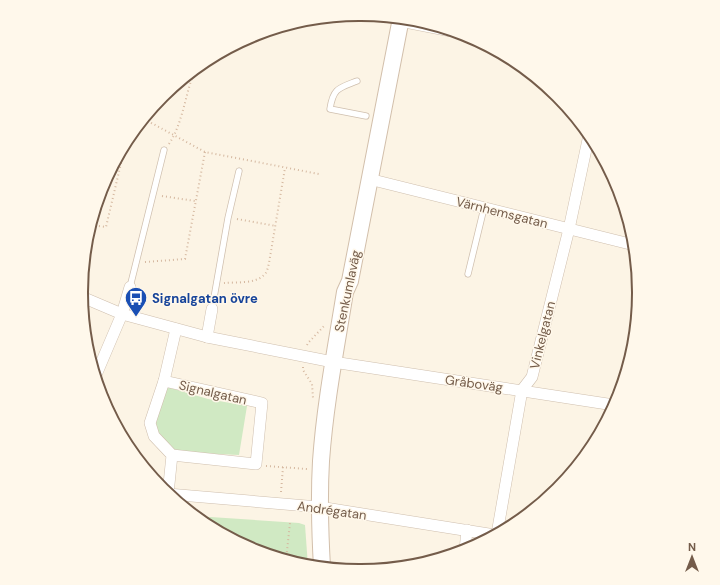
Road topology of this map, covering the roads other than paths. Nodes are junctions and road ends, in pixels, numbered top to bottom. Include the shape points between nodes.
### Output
1 (400, 24) edge
2 (357, 81) dead end
3 (366, 116) dead end
4 (587, 144) edge
5 (164, 150) dead end
6 (239, 171) dead end
7 (369, 180) junction
8 (484, 208) junction
9 (569, 229) junction
10 (627, 243) edge
11 (468, 274) dead end
12 (130, 287) joint
13 (88, 300) edge
14 (212, 308) joint
15 (122, 314) junction
16 (176, 329) junction
17 (207, 337) junction
18 (98, 362) edge
19 (333, 362) junction
20 (164, 381) junction
21 (522, 390) junction
22 (608, 404) edge
23 (172, 456) junction
24 (169, 485) edge
25 (179, 495) edge
26 (319, 507) junction
27 (497, 527) edge
28 (467, 530) junction
29 (487, 533) edge
30 (466, 542) edge
31 (322, 561) edge

1 - 7 street, Stenkumlaväg
2 - 3 lane via 334,92 330,109
4 - 9 street, Vinkelgatan
5 - 12 lane
6 - 14 lane
7 - 8 street, Värnhemsgatan
7 - 19 street, Stenkumlaväg
8 - 9 street, Värnhemsgatan
8 - 11 lane
9 - 10 street, Värnhemsgatan
9 - 21 street, Vinkelgatan via 532,377
12 - 15 street
13 - 15 street
14 - 17 street
15 - 16 street
15 - 18 street
16 - 17 street
16 - 20 street, Signalgatan
17 - 19 street
19 - 21 street, Gråboväg
19 - 26 street, Stenkumlaväg via 327,403
20 - 23 street, Signalgatan via 150,423 154,436
20 - 23 street, Signalgatan via 262,403 256,464
21 - 22 street, Gråboväg
21 - 27 street, Vinkelgatan
23 - 24 street
25 - 26 street, Andrégatan
26 - 28 street, Andrégatan
26 - 31 street, Stenkumlaväg
28 - 29 street, Andrégatan
28 - 30 street

